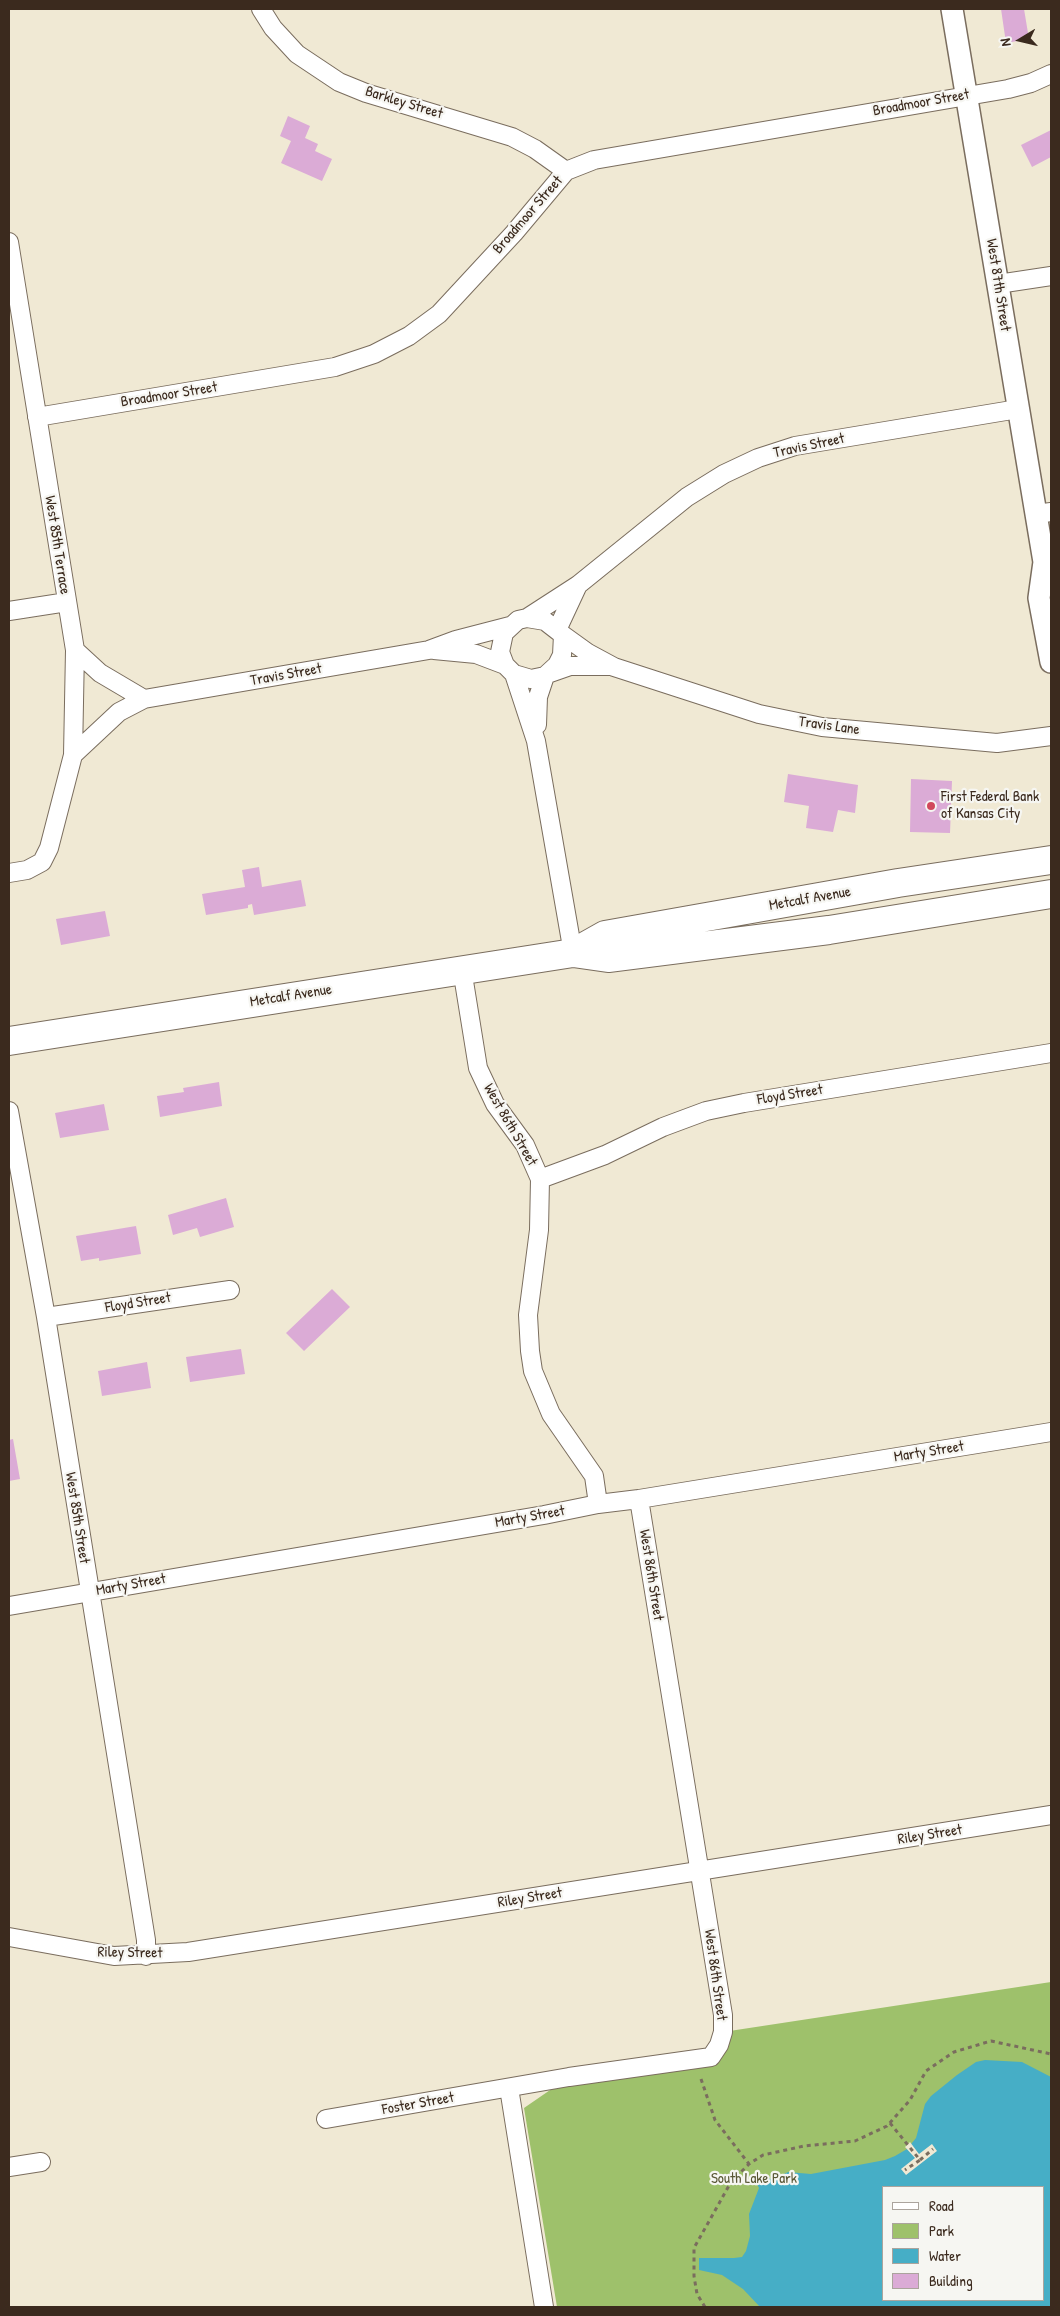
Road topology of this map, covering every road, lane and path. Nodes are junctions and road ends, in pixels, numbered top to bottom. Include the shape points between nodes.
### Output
1 (261, 9) edge
2 (952, 9) edge
3 (1051, 74) edge
4 (967, 96) junction
5 (566, 171) junction
6 (9, 242) edge
7 (1051, 276) edge
8 (998, 284) junction
9 (1018, 409) junction
10 (37, 417) junction
11 (1044, 513) edge
12 (1048, 570) edge
13 (578, 585) junction
14 (67, 602) junction
15 (9, 611) edge
16 (527, 618) junction
17 (510, 626) junction
18 (560, 632) junction
19 (74, 650) junction
20 (428, 650) junction
21 (1051, 662) edge
22 (614, 667) junction
23 (510, 670) junction
24 (548, 674) junction
25 (144, 699) junction
26 (1051, 736) edge
27 (536, 741) junction
28 (74, 755) junction
29 (1051, 860) edge
30 (9, 873) edge
31 (1051, 894) edge
32 (573, 953) junction
33 (462, 969) junction
34 (9, 1041) edge
35 (1051, 1053) edge
36 (9, 1111) edge
37 (540, 1180) junction
38 (230, 1290) dead end
39 (46, 1317) junction
40 (1051, 1432) edge
41 (639, 1500) junction
42 (598, 1504) junction
43 (88, 1592) junction
44 (9, 1606) edge
45 (1051, 1815) edge
46 (699, 1871) junction
47 (9, 1937) edge
48 (146, 1956) junction
49 (1051, 2054) edge
50 (701, 2080) dead end
51 (509, 2088) junction
52 (326, 2119) dead end
53 (890, 2123) junction
54 (933, 2149) dead end
55 (920, 2160) junction
56 (41, 2162) dead end
57 (748, 2164) junction
58 (9, 2167) edge
59 (906, 2170) dead end
60 (544, 2307) edge
61 (705, 2307) edge

1 - 5 street, Barkley Street via 297,54 340,82 366,93 512,137
2 - 4 street, West 87th Street
3 - 4 street, Broadmoor Street via 1008,89
4 - 5 street, Broadmoor Street via 594,160
4 - 8 street, West 87th Street
5 - 10 street, Broadmoor Street via 444,309 409,336 374,354 335,367
6 - 10 street, West 85th Terrace
7 - 8 street
8 - 9 street, West 87th Street
9 - 11 street, West 87th Street
9 - 13 street, Travis Street via 795,446 758,458 724,474 687,498
10 - 14 street, West 85th Terrace
11 - 12 street, West 87th Street
12 - 21 street, West 87th Street via 1040,598
13 - 16 street, Travis Street
13 - 18 street, Travis Street
14 - 15 street
14 - 19 street, West 85th Terrace
16 - 17 street
16 - 18 street via 545,621
17 - 20 street, Travis Street
17 - 23 street via 501,642 500,652
18 - 22 street, Travis Lane
18 - 24 street via 562,655
19 - 25 street via 100,673
19 - 28 street, West 85th Terrace
20 - 23 street, Travis Street via 476,654
20 - 25 street, Travis Street
22 - 24 street, Travis Lane via 570,666
22 - 26 street, Travis Lane via 759,714 822,727 997,743
23 - 24 street via 531,680
23 - 27 street
24 - 27 street via 538,697
25 - 28 street, Travis Street via 119,712
27 - 32 street
28 - 30 street, West 85th Terrace via 49,848 42,862 27,870
29 - 32 main road, Metcalf Avenue via 898,883 605,935
31 - 32 main road, Metcalf Avenue via 829,930 608,958
32 - 33 main road, Metcalf Avenue
33 - 34 main road, Metcalf Avenue
33 - 37 street, West 86th Street via 478,1068 495,1104 525,1145
35 - 37 street, Floyd Street via 744,1102 706,1111
36 - 39 street, West 85th Street
37 - 42 street, West 86th Street via 528,1315 533,1371 550,1414 594,1476
38 - 39 street, Floyd Street
39 - 43 street, West 85th Street
40 - 41 street, Marty Street
41 - 42 street, Marty Street
41 - 46 street, West 86th Street
42 - 43 street, Marty Street
43 - 44 street, Marty Street
43 - 48 street, West 85th Street via 146,1940
45 - 46 street, Riley Street
46 - 48 street, Riley Street
46 - 51 street, West 86th Street via 723,2015 723,2032 711,2057
47 - 48 street, Riley Street via 97,1954
49 - 53 path via 991,2042 954,2052 926,2071 910,2100
50 - 57 path via 715,2120
51 - 52 street, Foster Street
51 - 60 street
53 - 55 path
53 - 57 path via 855,2141 780,2151
54 - 55 path
55 - 59 path
56 - 58 street
57 - 61 path via 731,2182 694,2248 696,2285

